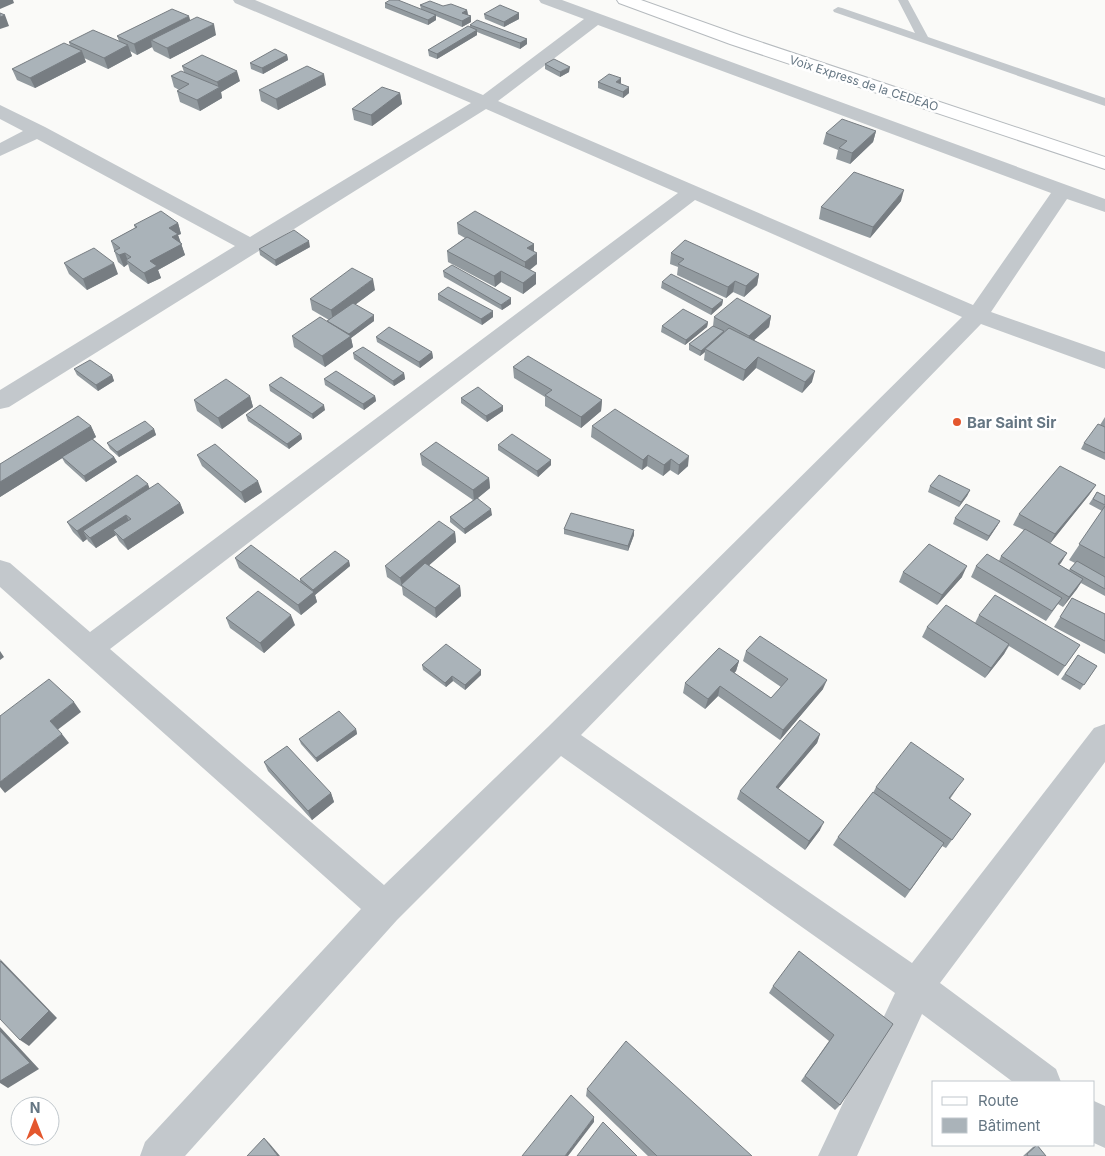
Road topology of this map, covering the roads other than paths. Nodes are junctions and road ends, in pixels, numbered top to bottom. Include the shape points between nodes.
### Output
1 (241, 0) edge
2 (546, 0) edge
3 (625, 0) edge
4 (903, 0) edge
5 (838, 10) dead end
6 (596, 18) junction
7 (924, 40) junction
8 (893, 73) dead end
9 (878, 87) junction
10 (485, 102) junction
11 (1105, 102) edge
12 (0, 111) edge
13 (38, 131) junction
14 (0, 150) edge
15 (1105, 164) edge
16 (1063, 190) junction
17 (694, 191) junction
18 (1105, 206) edge
19 (252, 246) junction
20 (977, 315) junction
21 (1105, 361) edge
22 (0, 401) edge
23 (0, 571) edge
24 (89, 649) junction
25 (559, 738) junction
26 (1105, 738) edge
27 (385, 908) junction
28 (916, 986) junction
29 (1042, 1081) edge
30 (1095, 1121) edge
31 (1105, 1129) edge
32 (159, 1156) edge
33 (836, 1156) edge

1 - 10 street
2 - 6 street
3 - 9 main road, Voix Express de la CEDEAO
4 - 7 lane
5 - 7 lane
6 - 10 street
6 - 16 street
7 - 11 lane
8 - 9 main road
9 - 15 main road, Voix Express de la CEDEAO
10 - 17 street
10 - 19 street
12 - 13 street
13 - 14 street
13 - 19 street
16 - 18 street
16 - 20 street
17 - 20 street
17 - 24 street
19 - 22 street
20 - 21 street
20 - 25 street
23 - 24 street
24 - 27 street
25 - 27 street
25 - 28 street
26 - 28 street
27 - 32 street
28 - 29 street
28 - 33 street
30 - 31 street

